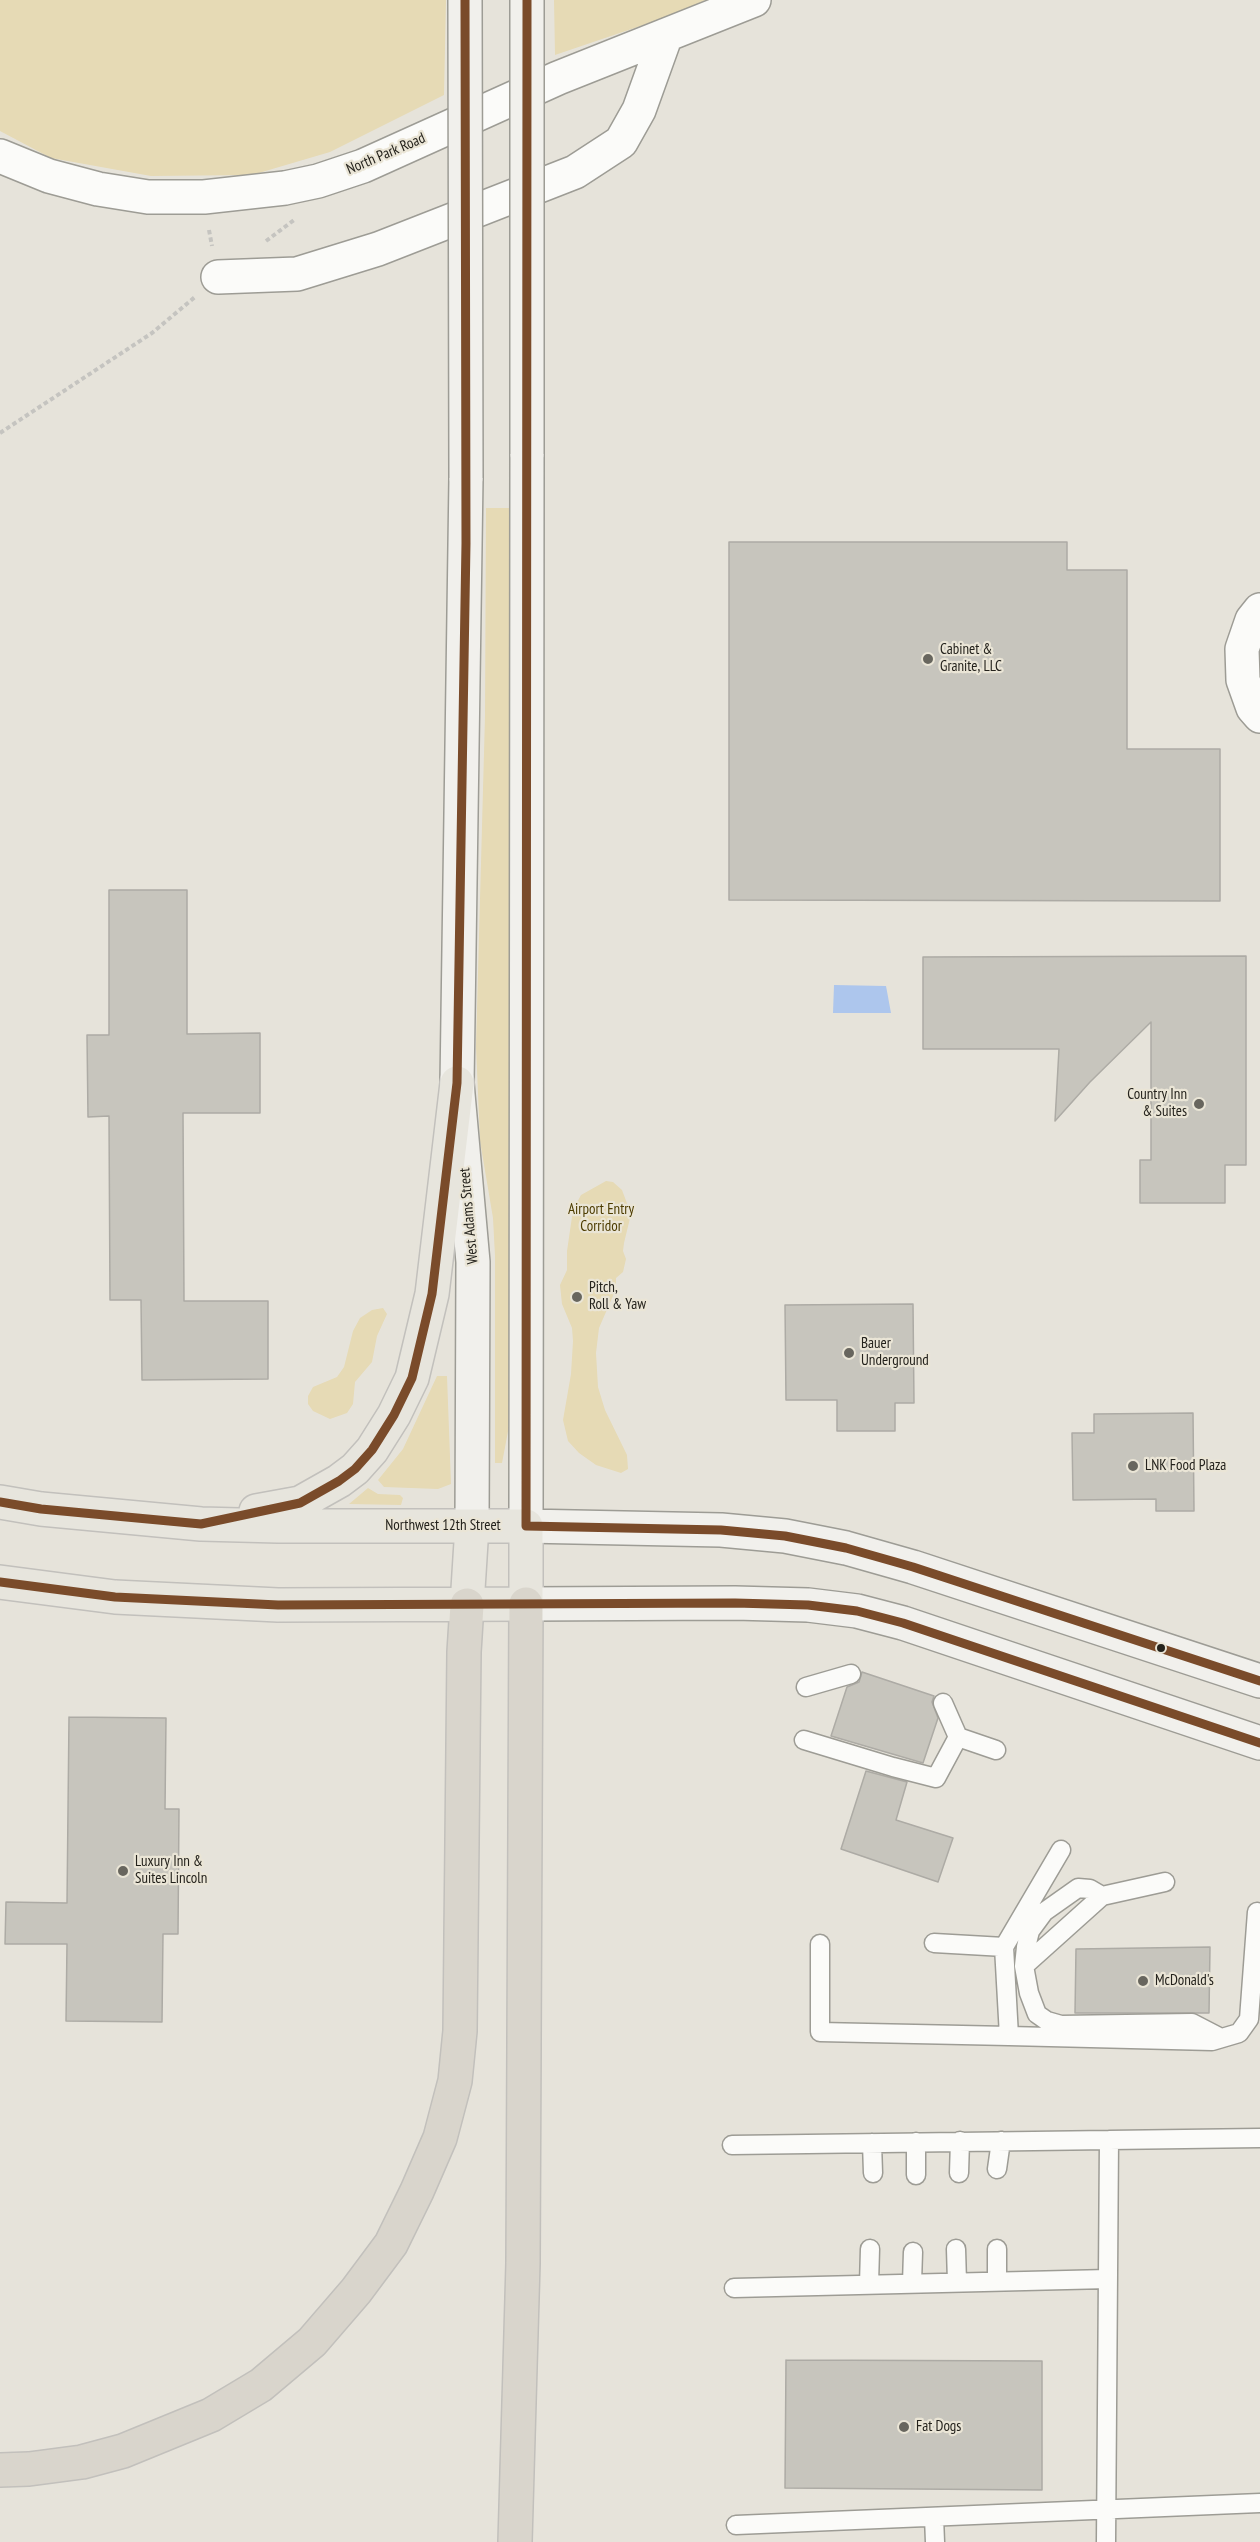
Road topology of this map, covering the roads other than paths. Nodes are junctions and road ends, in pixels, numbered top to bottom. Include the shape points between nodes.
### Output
1 (465, 0) edge
2 (527, 0) edge
3 (754, 0) edge
4 (666, 35) junction
5 (0, 156) edge
6 (218, 277) road end
7 (1260, 610) edge
8 (1260, 716) edge
9 (457, 1083) junction
10 (0, 1502) edge
11 (201, 1524) junction
12 (472, 1526) junction
13 (526, 1526) junction
14 (0, 1582) edge
15 (526, 1604) junction
16 (467, 1605) junction
17 (851, 1674) dead end
18 (1260, 1681) edge
19 (806, 1687) dead end
20 (942, 1703) dead end
21 (958, 1737) junction
22 (804, 1740) dead end
23 (1260, 1743) edge
24 (996, 1750) dead end
25 (1062, 1850) dead end
26 (1166, 1882) dead end
27 (1102, 1896) junction
28 (1257, 1912) dead end
29 (934, 1943) dead end
30 (820, 1944) dead end
31 (1004, 1947) junction
32 (1024, 1966) junction
33 (1009, 2036) junction
34 (1221, 2038) junction
35 (1260, 2138) edge
36 (1109, 2140) junction
37 (960, 2141) junction
38 (1001, 2141) junction
39 (916, 2142) junction
40 (872, 2143) junction
41 (732, 2145) dead end
42 (997, 2169) dead end
43 (873, 2173) dead end
44 (959, 2173) dead end
45 (916, 2175) dead end
46 (870, 2249) dead end
47 (956, 2249) dead end
48 (997, 2249) dead end
49 (912, 2252) dead end
50 (1108, 2279) junction
51 (997, 2281) junction
52 (957, 2282) junction
53 (912, 2283) junction
54 (869, 2284) junction
55 (734, 2288) dead end
56 (0, 2470) edge
57 (1260, 2503) edge
58 (1106, 2511) junction
59 (934, 2517) junction
60 (736, 2525) dead end
61 (515, 2542) edge
62 (935, 2542) edge
63 (1106, 2542) edge

1 - 9 main road, West Adams Street, bridge via 466,478
2 - 13 main road, bridge
3 - 4 street, North Park Road
4 - 5 street, North Park Road via 558,78 363,166 285,188 204,197 148,197 49,176
4 - 6 street via 639,110 621,142 576,172 378,249 297,274
7 - 8 street via 1252,620 1242,649 1243,680
9 - 11 main road via 432,1294 411,1378 394,1416 355,1469 300,1503
9 - 12 main road, West Adams Street via 473,1262
10 - 11 main road, Northwest 12th Street
11 - 12 main road, Northwest 12th Street
12 - 13 main road, Northwest 12th Street
12 - 16 main road, West Adams Street
13 - 15 main road
13 - 18 main road, Northwest 12th Street via 721,1530 785,1536 846,1548
14 - 16 main road via 115,1597 212,1602
15 - 16 main road
15 - 23 main road via 735,1603 857,1611
15 - 61 highway via 523,2251
16 - 56 highway via 460,2031 455,2081 440,2138 391,2244 312,2342 261,2385 211,2415 103,2457
17 - 19 lane
20 - 21 lane
21 - 22 lane via 936,1778 850,1749
21 - 24 lane
25 - 31 lane
26 - 27 lane
27 - 32 lane
27 - 32 lane via 1078,1888 1044,1911 1030,1931
28 - 34 lane via 1249,2019 1239,2033
29 - 31 lane
30 - 33 lane via 820,2032
31 - 33 lane
32 - 34 lane via 1037,2014 1047,2021 1061,2025 1192,2023
33 - 34 lane
35 - 36 lane
36 - 38 lane
36 - 50 lane
37 - 38 lane
37 - 39 lane
37 - 44 lane
38 - 42 lane
39 - 40 lane
39 - 45 lane
40 - 41 lane
40 - 43 lane
46 - 54 lane
47 - 52 lane
48 - 51 lane
49 - 53 lane
50 - 51 lane
50 - 58 lane
51 - 52 lane
52 - 53 lane
53 - 54 lane
54 - 55 lane
57 - 58 lane
58 - 59 lane
58 - 63 lane
59 - 60 lane
59 - 62 lane

